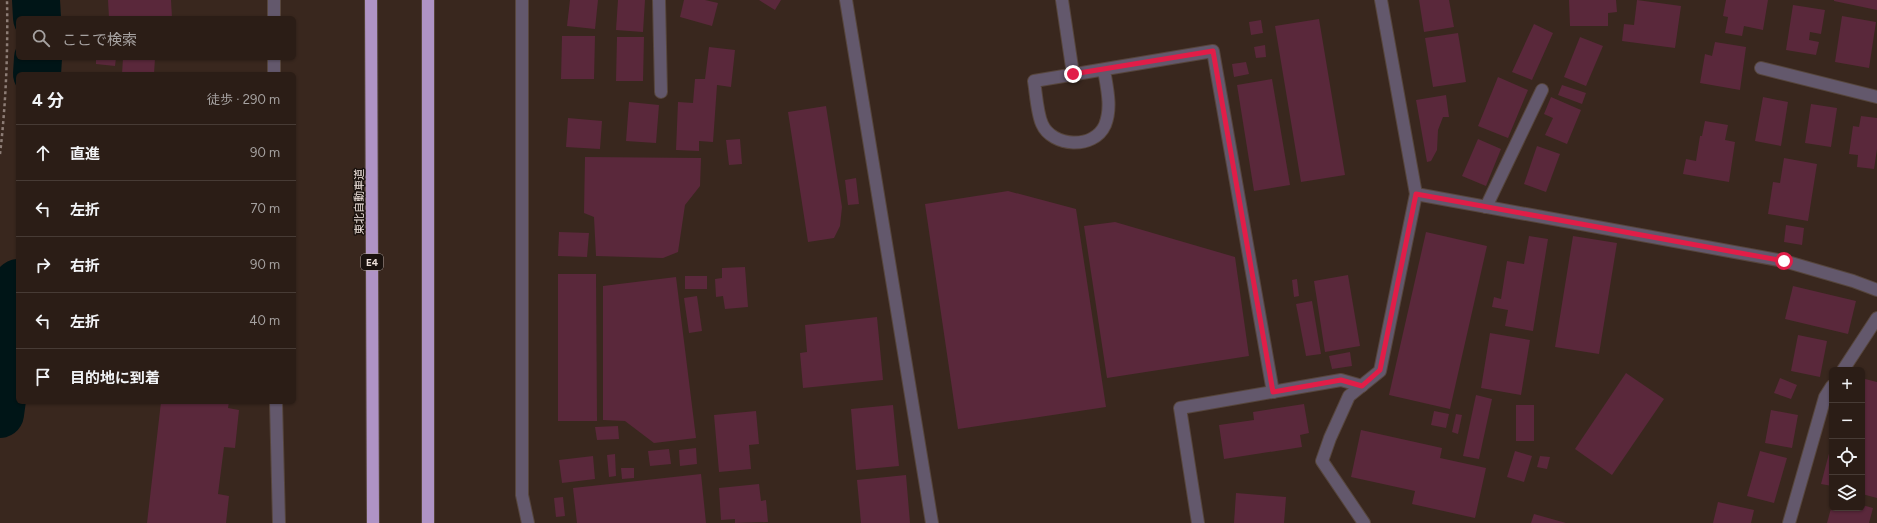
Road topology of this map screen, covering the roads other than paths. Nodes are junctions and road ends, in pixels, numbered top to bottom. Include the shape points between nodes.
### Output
1 (274, 0) edge
2 (371, 0) edge
3 (428, 0) edge
4 (522, 0) edge
5 (659, 0) edge
6 (846, 0) edge
7 (1062, 0) edge
8 (1382, 0) edge
9 (274, 16) edge
10 (274, 60) edge
11 (1761, 68) dead end
12 (1104, 70) junction
13 (274, 72) edge
14 (1073, 74) junction
15 (1542, 90) dead end
16 (661, 92) dead end
17 (1877, 97) edge
18 (1416, 194) junction
19 (1486, 207) junction
20 (1877, 290) edge
21 (1877, 318) edge
22 (1845, 367) edge
23 (1362, 386) junction
24 (1829, 391) edge
25 (1273, 392) junction
26 (276, 404) edge
27 (279, 523) edge
28 (373, 523) edge
29 (428, 523) edge
30 (528, 523) edge
31 (932, 523) edge
32 (1198, 523) edge
33 (1364, 523) edge
34 (1789, 523) edge

1 - 9 street
2 - 28 highway, 東北自動車道 / E4
3 - 29 highway
4 - 30 street via 522,495
5 - 16 street
6 - 31 street
7 - 14 street
8 - 18 street
10 - 13 street
11 - 17 street
12 - 14 street
12 - 14 street via 1109,105 1105,126 1096,137 1082,143 1050,135 1042,123 1034,81
12 - 25 street via 1213,51
15 - 19 street
18 - 19 street
18 - 23 street via 1380,370
19 - 20 street via 1784,261
21 - 22 street
23 - 25 street via 1341,380
23 - 33 street via 1349,396 1322,462
24 - 34 street via 1825,397
25 - 32 street via 1180,408
26 - 27 street

